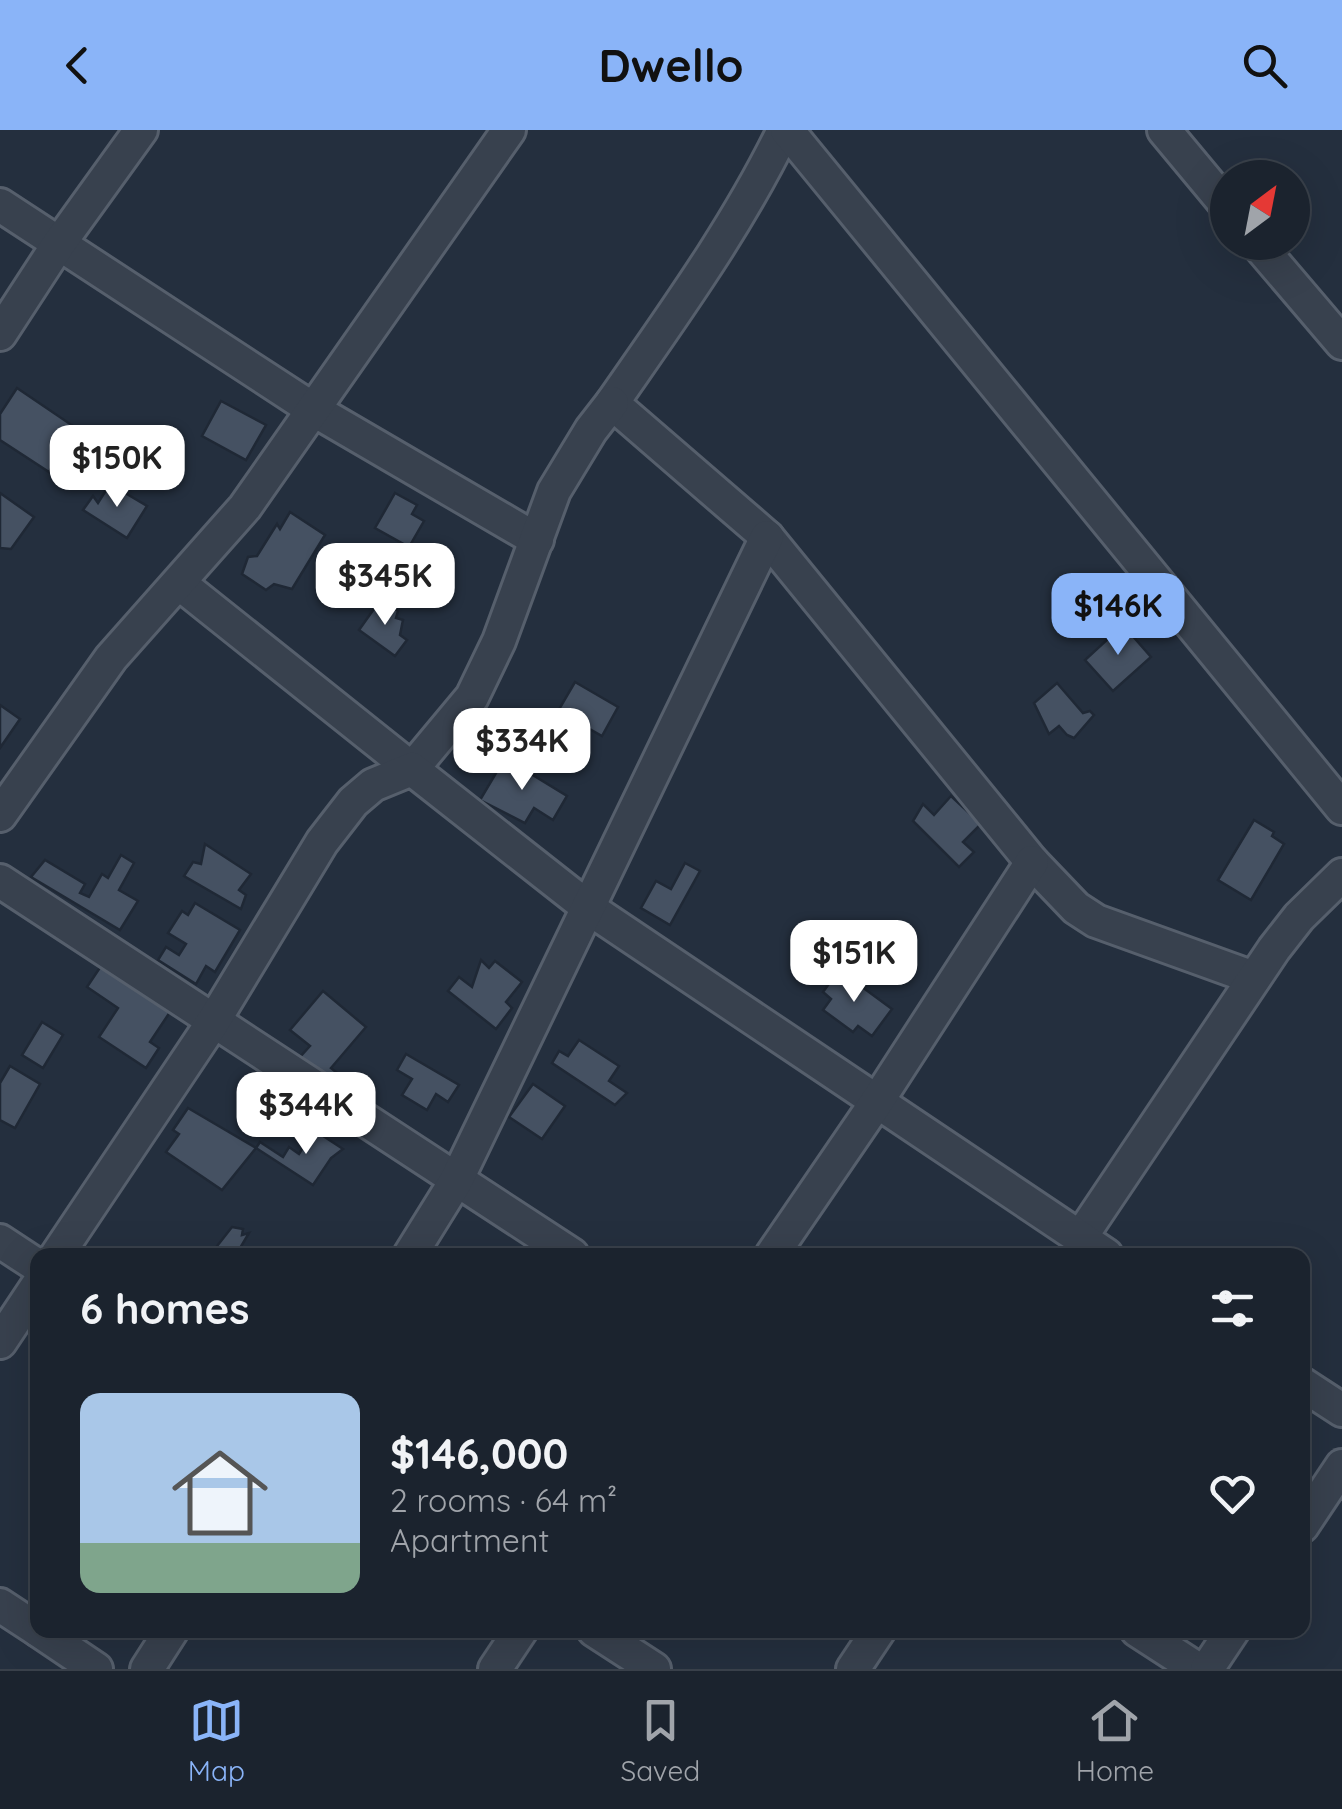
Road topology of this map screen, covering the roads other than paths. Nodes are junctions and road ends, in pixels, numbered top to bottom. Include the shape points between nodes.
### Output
1 (140, 130) edge
2 (509, 130) edge
3 (786, 130) edge
4 (1164, 130) edge
5 (1210, 185) edge
6 (0, 205) edge
7 (58, 245) junction
8 (1271, 260) edge
9 (0, 334) edge
10 (1342, 343) edge
11 (612, 404) junction
12 (314, 410) junction
13 (767, 538) junction
14 (537, 540) junction
15 (180, 583) junction
16 (412, 769) junction
17 (1342, 808) edge
18 (0, 815) edge
19 (1032, 862) junction
20 (1342, 875) edge
21 (0, 881) edge
22 (590, 909) junction
23 (1254, 978) junction
24 (213, 1022) junction
25 (876, 1103) junction
26 (456, 1181) junction
27 (0, 1241) edge
28 (1093, 1246) edge
29 (62, 1248) edge
30 (414, 1248) edge
31 (561, 1248) edge
32 (777, 1248) edge
33 (30, 1261) edge
34 (30, 1297) edge
35 (0, 1342) edge
36 (1310, 1389) edge
37 (1342, 1410) edge
38 (1342, 1466) edge
39 (1310, 1514) edge
40 (0, 1605) edge
41 (30, 1625) edge
42 (50, 1638) edge
43 (167, 1638) edge
44 (516, 1638) edge
45 (606, 1638) edge
46 (875, 1638) edge
47 (1149, 1638) edge
48 (1228, 1638) edge
49 (96, 1669) edge
50 (148, 1669) edge
51 (496, 1669) edge
52 (654, 1669) edge
53 (854, 1669) edge
54 (1197, 1669) edge
55 (1207, 1669) edge

1 - 7 street
2 - 12 street
3 - 11 street
3 - 17 street
4 - 5 street
6 - 7 street
7 - 9 street
7 - 12 street
8 - 10 street
11 - 13 street
11 - 14 street via 554,491
12 - 14 street
12 - 15 street via 245,508
13 - 19 street
13 - 22 street
14 - 16 street via 472,697
15 - 16 street
15 - 18 street via 111,658
16 - 22 street
16 - 24 street via 373,785 353,802
19 - 23 street via 1096,921
19 - 25 street
20 - 23 street via 1299,917
21 - 24 street
22 - 25 street
22 - 26 street
23 - 28 street
24 - 26 street
24 - 29 street
25 - 28 street
25 - 32 street
26 - 30 street
26 - 31 street
27 - 33 street
34 - 35 street
36 - 37 street
38 - 39 street
40 - 41 street
42 - 49 street
43 - 50 street
44 - 51 street
45 - 52 street
46 - 53 street
47 - 54 street
48 - 55 street

